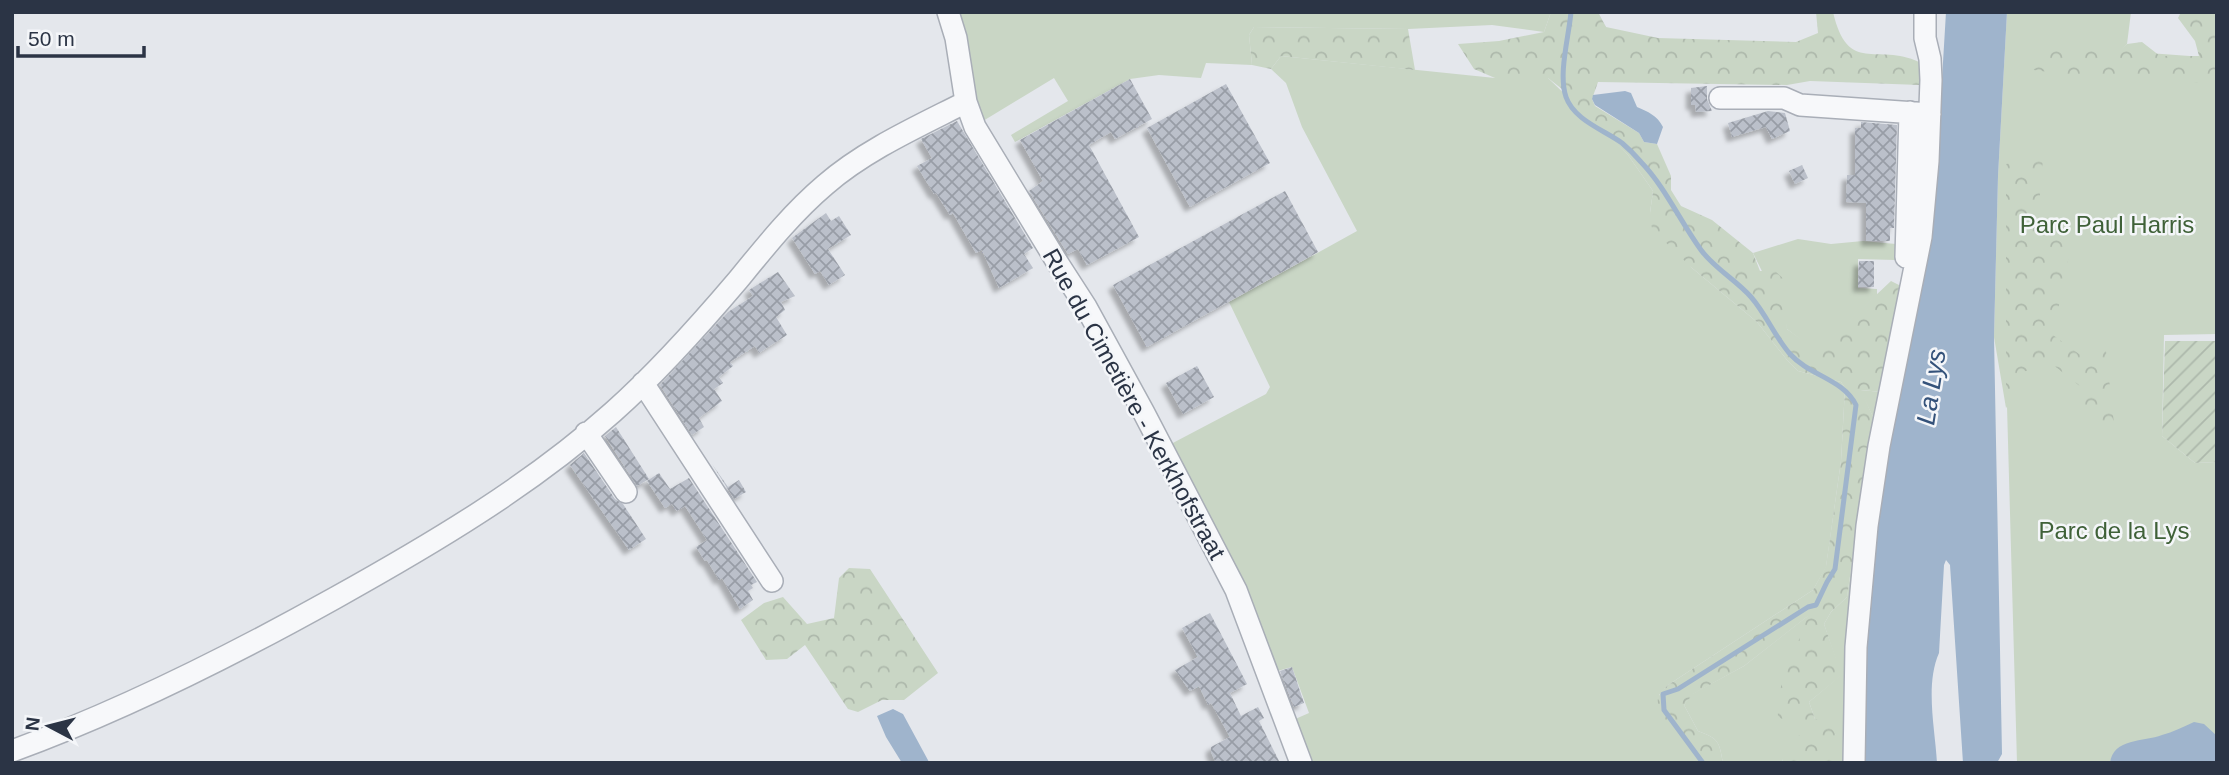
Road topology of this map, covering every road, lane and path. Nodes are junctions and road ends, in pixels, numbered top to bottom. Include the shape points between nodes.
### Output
1 (948, 12) edge
2 (1925, 12) edge
3 (1720, 98) dead end
4 (966, 102) junction
5 (1920, 113) junction
6 (643, 383) junction
7 (586, 433) junction
8 (626, 492) dead end
9 (772, 581) dead end
10 (12, 751) edge
11 (1301, 763) edge
12 (1854, 763) edge

1 - 4 street, Rue du Cimetière - Kerkhofstraat
2 - 5 street via 1930,59
3 - 5 street via 1784,97 1800,105
4 - 6 street via 883,146 828,182 780,228 686,340
4 - 11 street, Rue du Cimetière - Kerkhofstraat via 975,127 1086,307 1236,590
5 - 12 street via 1906,270 1912,287 1879,446 1862,570
6 - 7 street
6 - 9 street
7 - 8 street
7 - 10 street via 444,535 281,628 116,709

